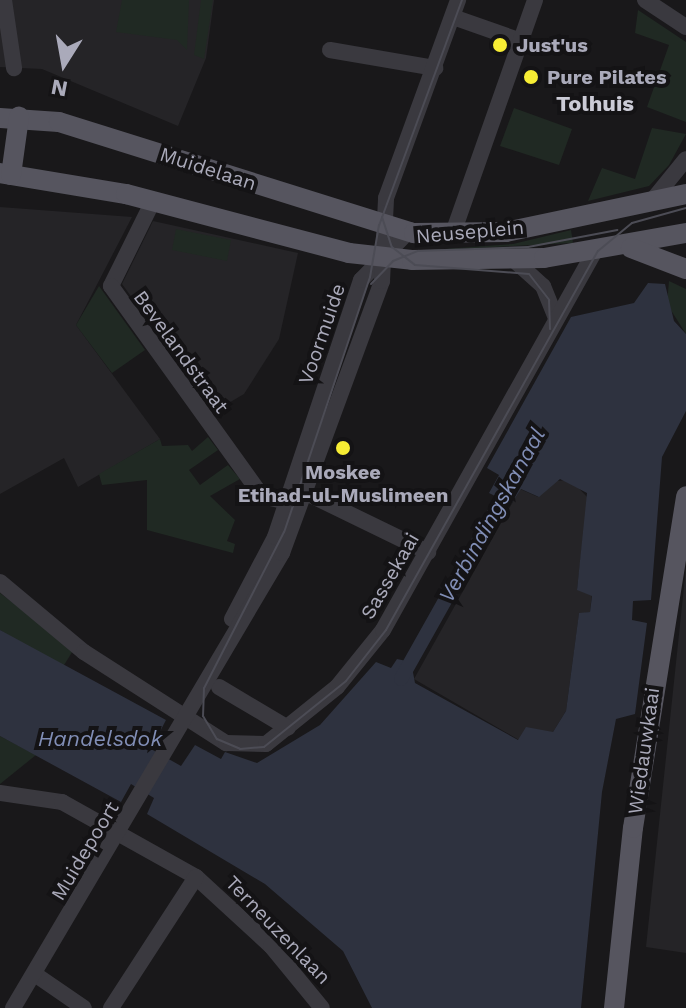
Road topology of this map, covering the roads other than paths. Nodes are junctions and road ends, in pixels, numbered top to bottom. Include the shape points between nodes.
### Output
1 (4, 0) edge
2 (458, 0) edge
3 (535, 0) edge
4 (645, 0) edge
5 (453, 17) junction
6 (686, 27) edge
7 (521, 41) junction
8 (330, 50) dead end
9 (14, 68) dead end
10 (435, 68) junction
11 (10, 117) edge
12 (686, 159) edge
13 (6, 174) edge
14 (686, 194) edge
15 (153, 201) junction
16 (651, 202) junction
17 (384, 220) junction
18 (414, 233) junction
19 (453, 233) junction
20 (686, 233) edge
21 (623, 246) junction
22 (594, 252) junction
23 (379, 255) junction
24 (514, 260) junction
25 (686, 269) edge
26 (556, 319) junction
27 (295, 494) junction
28 (686, 496) edge
29 (428, 552) junction
30 (0, 582) edge
31 (219, 687) dead end
32 (186, 716) junction
33 (288, 728) junction
34 (0, 793) edge
35 (121, 831) junction
36 (196, 877) junction
37 (36, 975) junction
38 (13, 1008) edge
39 (84, 1008) edge
40 (111, 1008) edge
41 (322, 1008) edge
42 (614, 1008) edge

1 - 9 street
2 - 5 street
3 - 7 street
4 - 6 street
5 - 7 street
5 - 10 street
7 - 19 street
8 - 10 street
10 - 17 street
11 - 13 main road
11 - 17 main road, Muidelaan via 72,126
12 - 16 street
13 - 15 main road, Muidelaan
14 - 16 main road, Neuseplein
15 - 23 main road, Muidelaan
15 - 27 street, Bevelandstraat via 116,270 114,293 262,496
16 - 19 main road, Neuseplein via 506,232
17 - 18 main road, Muidelaan
17 - 23 street
18 - 19 main road, Neuseplein
18 - 23 street, Neuseplein
20 - 21 main road, Neuseplein
21 - 22 main road, Neuseplein
21 - 25 main road
22 - 24 main road, Neuseplein
22 - 26 street
23 - 24 main road, Neuseplein
23 - 27 street, Voormuide via 361,280
24 - 26 street, Neuseplein via 543,286
26 - 29 street, Sassekaai
27 - 29 street, Bevelandstraat
27 - 32 street, Voormuide
28 - 42 main road, Wiedauwkaai via 633,828
29 - 33 street, Sassekaai via 352,671
30 - 32 street via 84,652
31 - 33 street
32 - 33 street, Sassekaai via 244,748
32 - 35 street, Muidepoort
34 - 35 street, Terneuzenlaan via 62,802
35 - 36 street, Terneuzenlaan
35 - 37 street, Muidepoort
36 - 40 street
36 - 41 street, Terneuzenlaan via 271,946
37 - 38 street, Muidepoort
37 - 39 street

